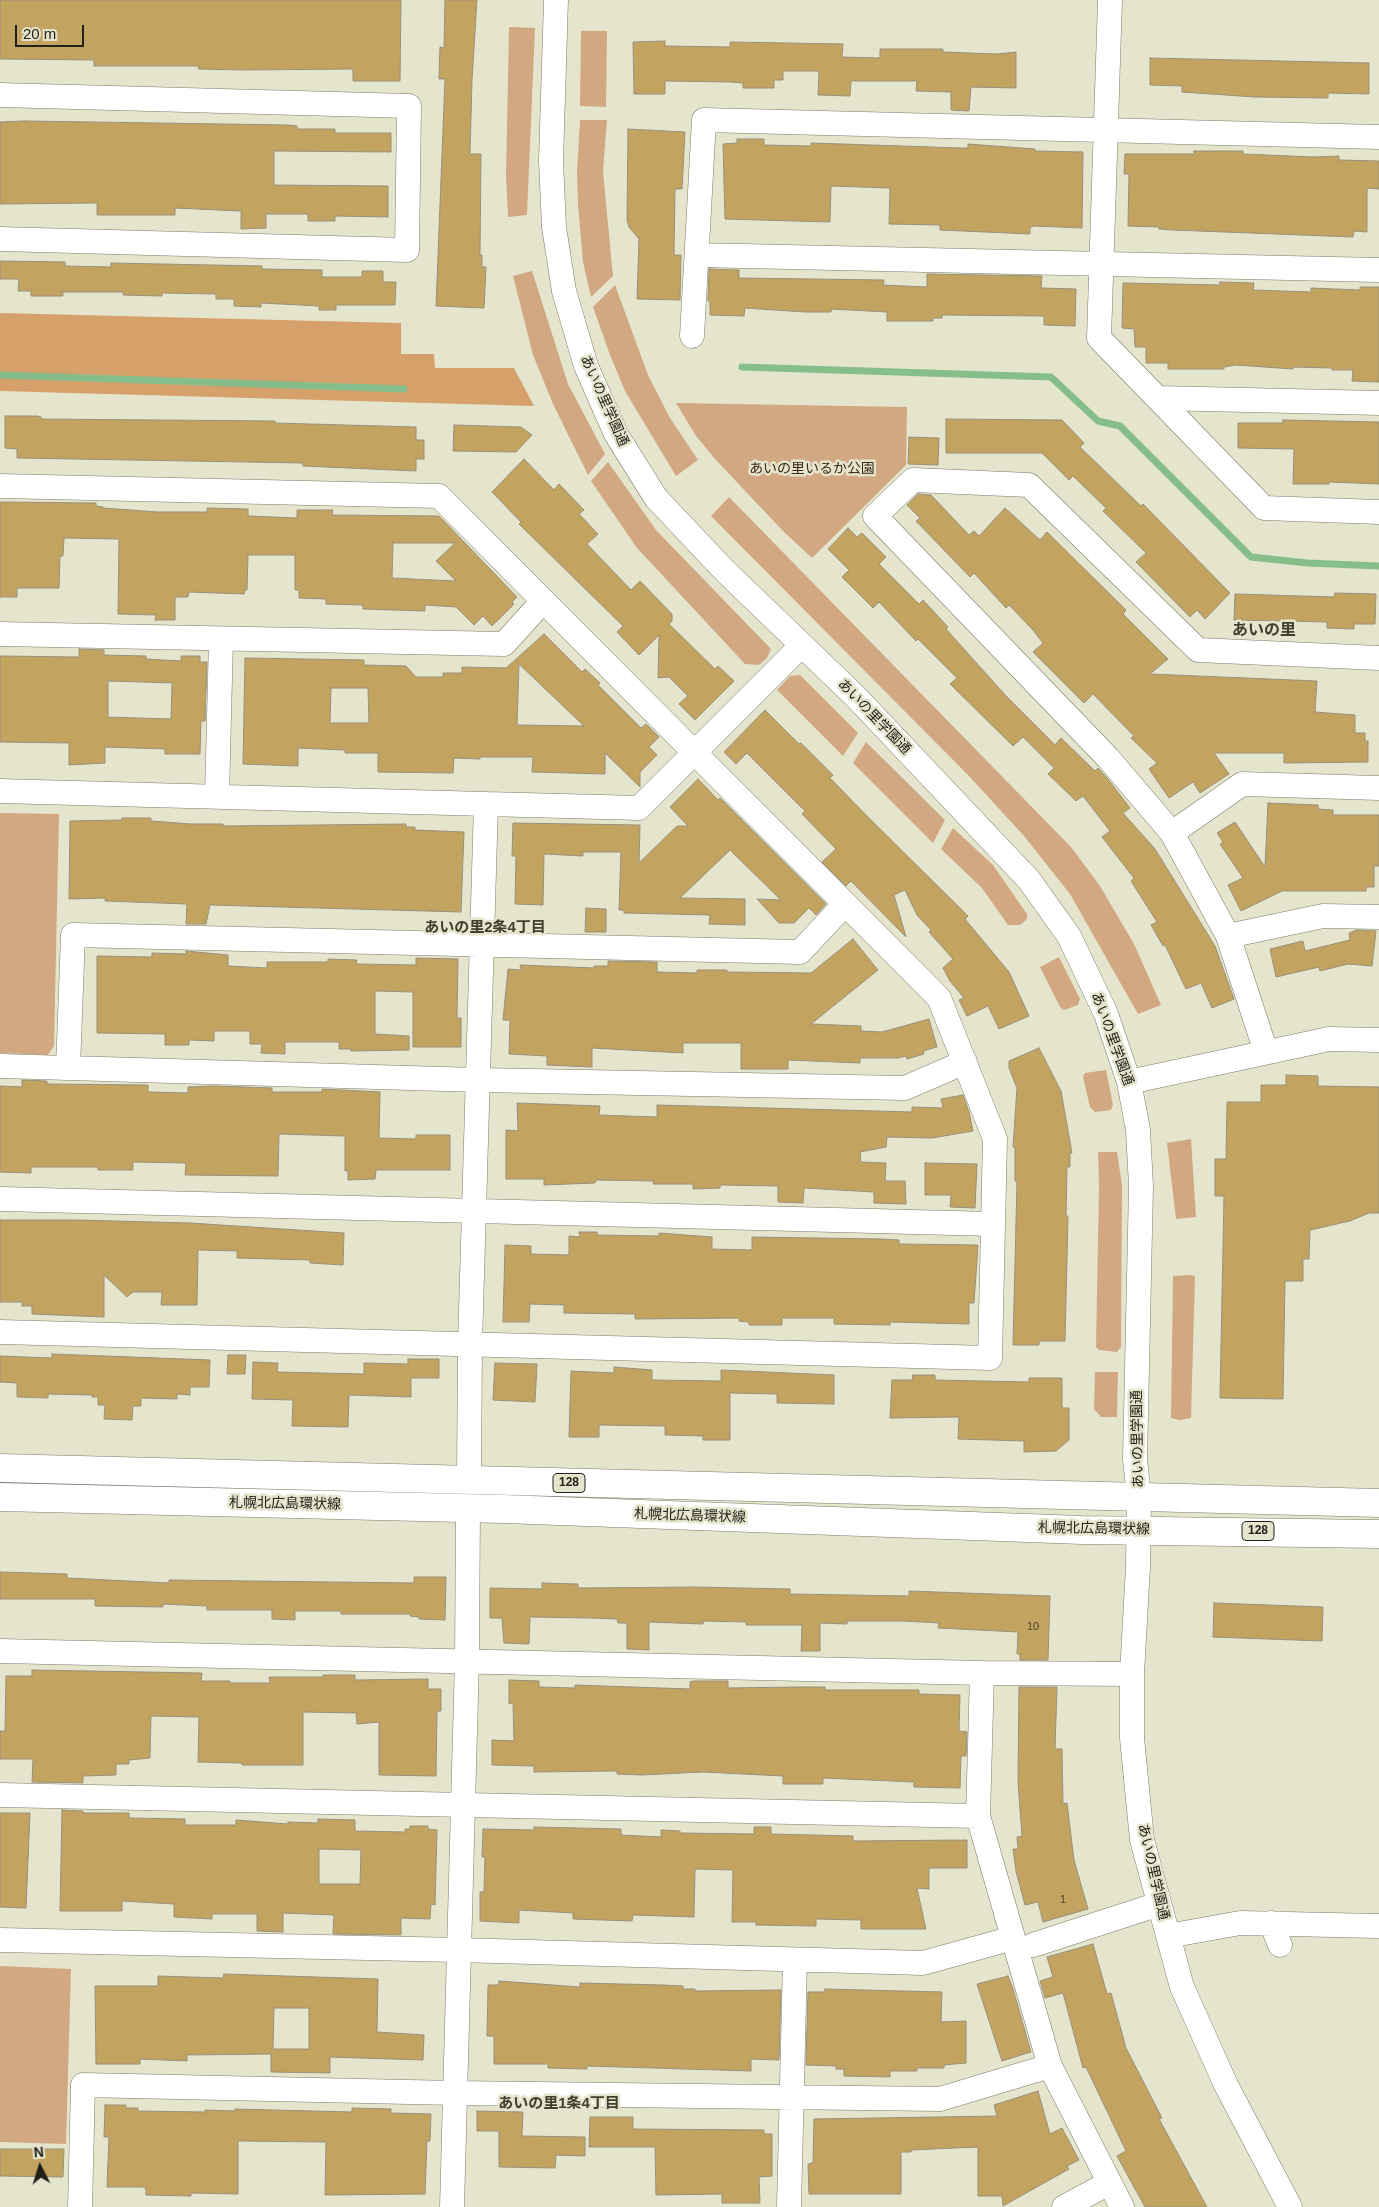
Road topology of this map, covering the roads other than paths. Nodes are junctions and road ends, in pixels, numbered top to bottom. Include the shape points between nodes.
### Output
1 (556, 0) edge
2 (1110, 0) edge
3 (0, 95) edge
4 (1106, 130) junction
5 (1379, 137) edge
6 (0, 239) edge
7 (697, 255) junction
8 (1101, 263) junction
9 (1379, 270) edge
10 (692, 336) dead end
11 (1158, 398) junction
12 (1379, 403) edge
13 (0, 486) edge
14 (1379, 512) edge
15 (543, 601) junction
16 (0, 634) edge
17 (221, 639) junction
18 (802, 645) junction
19 (1379, 658) edge
20 (694, 752) junction
21 (1379, 788) edge
22 (0, 791) edge
23 (217, 796) junction
24 (486, 804) junction
25 (1172, 833) junction
26 (845, 904) junction
27 (1379, 917) edge
28 (1228, 936) junction
29 (482, 946) junction
30 (1379, 1040) edge
31 (1266, 1052) junction
32 (965, 1062) junction
33 (0, 1066) edge
34 (68, 1068) junction
35 (478, 1080) junction
36 (1129, 1082) junction
37 (0, 1199) edge
38 (474, 1211) junction
39 (993, 1224) junction
40 (0, 1332) edge
41 (470, 1344) junction
42 (0, 1468) edge
43 (469, 1481) junction
44 (0, 1497) edge
45 (1139, 1497) junction
46 (1379, 1503) edge
47 (468, 1509) junction
48 (1138, 1531) junction
49 (1379, 1534) edge
50 (0, 1651) edge
51 (467, 1660) junction
52 (982, 1673) junction
53 (1132, 1674) junction
54 (0, 1795) edge
55 (462, 1806) junction
56 (978, 1816) junction
57 (1159, 1904) junction
58 (1379, 1926) edge
59 (1168, 1936) junction
60 (0, 1940) edge
61 (1023, 1941) junction
62 (458, 1950) junction
63 (795, 1960) junction
64 (1050, 2066) junction
65 (455, 2093) junction
66 (792, 2096) junction
67 (1109, 2183) junction
68 (80, 2207) edge
69 (452, 2207) edge
70 (789, 2207) edge
71 (1064, 2207) edge
72 (1122, 2207) edge
73 (1290, 2207) edge

1 - 18 street, あいの里学園通 via 551,160 554,227 564,291 586,366 616,434 656,498
2 - 4 street
3 - 6 street via 409,106 407,250
4 - 5 street
4 - 7 street via 704,120
4 - 8 street
7 - 8 street
7 - 10 street
8 - 9 street
8 - 11 street via 1099,338
11 - 12 street
11 - 14 street via 1264,508
13 - 15 street via 439,496
15 - 17 street via 504,644
15 - 20 street
16 - 17 street
17 - 23 street
18 - 20 street
18 - 36 street, あいの里学園通 via 856,697 1029,880 1069,936 1106,1014
19 - 25 street via 1198,650 1029,485 913,480 875,516 1108,758
20 - 24 street via 639,808
20 - 26 street
21 - 25 street via 1242,784
22 - 23 street
23 - 24 street
24 - 29 street
25 - 28 street
26 - 29 street via 800,952
26 - 32 street via 939,998
27 - 28 street via 1324,916
28 - 31 street
29 - 34 street via 73,935
29 - 35 street
30 - 31 street via 1329,1039
31 - 36 street
32 - 35 street via 905,1088
32 - 39 street via 995,1139
33 - 34 street
34 - 35 street
35 - 38 street
36 - 45 street, あいの里学園通 via 1138,1130 1141,1186 1135,1459
37 - 38 street
38 - 39 street
38 - 41 street
39 - 41 street via 990,1358
40 - 41 street
41 - 43 street
42 - 43 main road, 札幌北広島環状線 / 128
43 - 45 main road, 札幌北広島環状線 / 128
44 - 47 main road, 札幌北広島環状線 / 128
45 - 46 main road, 札幌北広島環状線 / 128
45 - 48 street, あいの里学園通
47 - 48 main road, 札幌北広島環状線 / 128
47 - 51 street
48 - 49 main road, 札幌北広島環状線 / 128
48 - 53 street, あいの里学園通
50 - 51 street
51 - 52 street
51 - 55 street
52 - 53 street
52 - 56 street
53 - 57 street, あいの里学園通 via 1132,1738 1142,1840
54 - 55 street
55 - 56 street
55 - 62 street
56 - 61 street
57 - 59 street, あいの里学園通
57 - 61 street
58 - 59 street via 1276,1934 1240,1923
59 - 73 street, あいの里学園通 via 1182,1987 1226,2085
60 - 62 street
61 - 63 street via 923,1963
61 - 64 street
62 - 63 street
62 - 65 street
63 - 66 street
64 - 66 street via 940,2099
64 - 67 street
65 - 66 street
65 - 68 street via 83,2085
65 - 69 street
66 - 70 street
67 - 71 street
67 - 72 street

